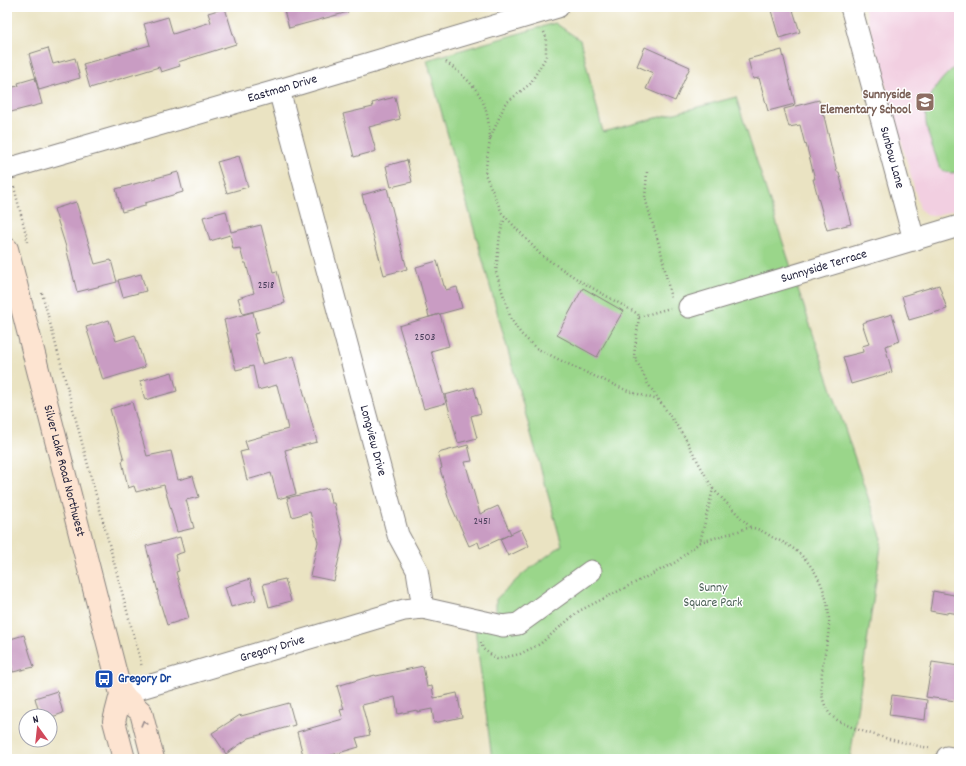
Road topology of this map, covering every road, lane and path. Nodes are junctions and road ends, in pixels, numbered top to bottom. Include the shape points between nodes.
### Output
1 (558, 7) edge
2 (850, 7) edge
3 (539, 14) junction
4 (427, 47) junction
5 (279, 90) junction
6 (490, 139) junction
7 (8, 169) edge
8 (647, 172) dead end
9 (505, 217) junction
10 (959, 226) edge
11 (914, 240) junction
12 (29, 246) dead end
13 (7, 249) edge
14 (42, 292) dead end
15 (681, 307) junction
16 (639, 317) junction
17 (659, 400) junction
18 (713, 489) junction
19 (751, 528) junction
20 (700, 542) junction
21 (591, 570) dead end
22 (423, 608) junction
23 (478, 620) junction
24 (147, 686) junction
25 (121, 694) junction
26 (953, 758) edge
27 (124, 759) edge
28 (153, 759) edge

1 - 3 street, Eastman Drive
2 - 11 street, Sunbow Lane
3 - 4 street, Eastman Drive
3 - 6 path via 546,37 546,57 530,84 505,104
4 - 5 street, Eastman Drive
4 - 6 path via 476,89 485,106
5 - 7 street, Eastman Drive
5 - 22 street, Longview Drive via 398,535 417,570
6 - 9 path via 485,174
7 - 12 path
8 - 15 path via 645,198 661,251 667,285
9 - 16 path via 541,255 638,314
9 - 17 path via 500,234 496,272 511,319 521,334 536,348 576,368 628,391
10 - 11 street, Sunnyside Terrace
11 - 15 street, Sunnyside Terrace
13 - 25 main road, Silver Lake Road Northwest
14 - 24 path
15 - 16 path
16 - 17 path via 634,355
17 - 18 path via 684,436
18 - 19 path
18 - 20 path
19 - 20 path
19 - 26 path via 791,547 807,561 818,576 825,593 829,622 821,680 825,705 831,715 853,728 906,744 943,751
20 - 23 path via 676,562 579,611 540,644 520,654 497,659 483,649
21 - 23 street via 518,624 502,626
22 - 23 street
22 - 24 street, Gregory Drive via 404,610
24 - 25 street, Gregory Drive
25 - 27 main road, Silver Lake Road Northwest via 114,721
28 -> 25 main road via 141,712

